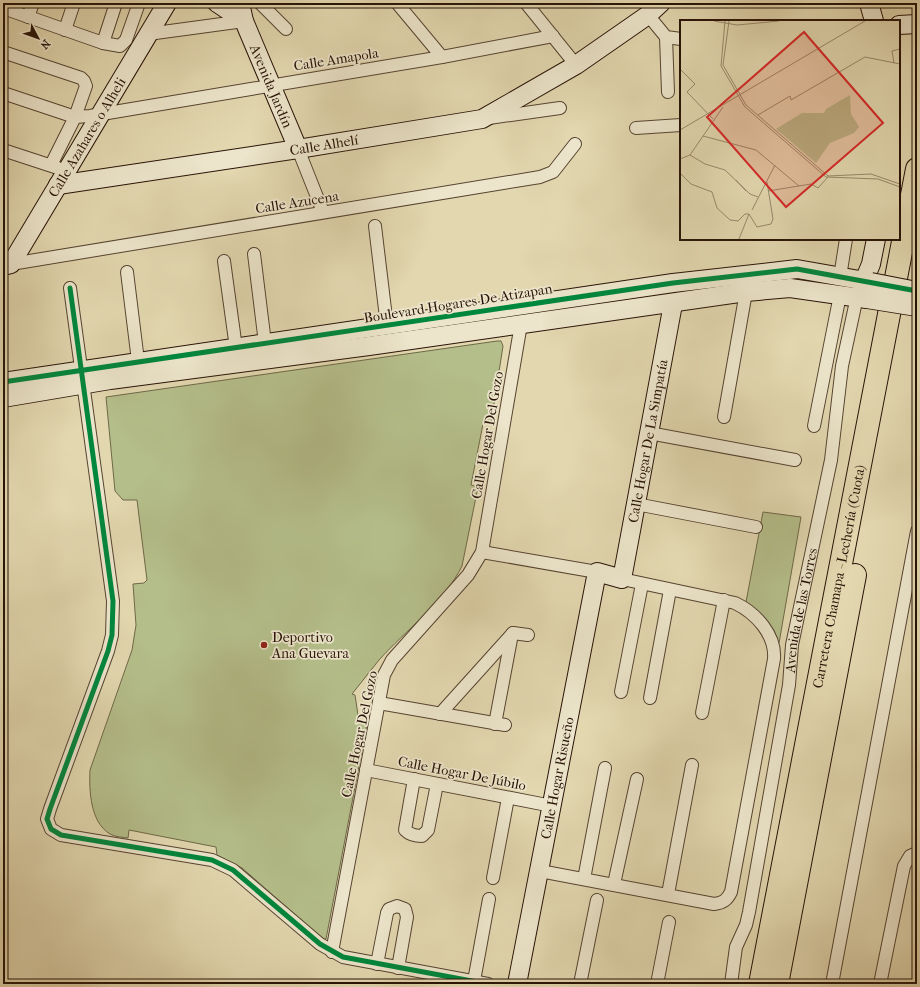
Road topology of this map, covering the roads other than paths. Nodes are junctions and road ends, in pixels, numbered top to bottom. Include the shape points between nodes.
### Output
1 (33, 3) edge
2 (74, 3) edge
3 (116, 3) edge
4 (139, 3) edge
5 (167, 3) edge
6 (217, 3) edge
7 (240, 3) edge
8 (260, 3) edge
9 (397, 3) edge
10 (526, 3) edge
11 (661, 3) edge
12 (868, 3) edge
13 (3, 8) edge
14 (648, 15) junction
15 (28, 17) junction
16 (874, 20) edge
17 (244, 21) junction
18 (286, 29) dead end
19 (65, 30) junction
20 (148, 34) junction
21 (553, 36) junction
22 (666, 37) junction
23 (680, 39) edge
24 (102, 43) junction
25 (3, 52) edge
26 (442, 57) junction
27 (576, 65) junction
28 (272, 85) junction
29 (668, 92) dead end
30 (3, 93) edge
31 (560, 108) dead end
32 (101, 114) junction
33 (75, 117) junction
34 (482, 119) junction
35 (680, 125) edge
36 (636, 128) dead end
37 (574, 144) dead end
38 (298, 149) junction
39 (3, 150) edge
40 (59, 167) junction
41 (917, 169) edge
42 (58, 185) junction
43 (323, 212) junction
44 (375, 226) dead end
45 (846, 240) edge
46 (876, 240) edge
47 (917, 250) edge
48 (254, 254) dead end
49 (224, 261) dead end
50 (7, 265) edge
51 (127, 272) dead end
52 (840, 276) junction
53 (70, 288) dead end
54 (859, 291) junction
55 (917, 291) edge
56 (746, 292) junction
57 (599, 294) junction
58 (673, 304) junction
59 (917, 308) edge
60 (602, 312) junction
61 (521, 324) junction
62 (387, 326) junction
63 (265, 344) junction
64 (236, 348) junction
65 (138, 361) junction
66 (82, 378) junction
67 (3, 382) edge
68 (3, 398) edge
69 (724, 417) dead end
70 (814, 426) dead end
71 (649, 433) junction
72 (795, 460) dead end
73 (636, 504) junction
74 (756, 527) dead end
75 (917, 531) edge
76 (482, 552) junction
77 (597, 572) junction
78 (622, 579) junction
79 (642, 584) junction
80 (670, 590) junction
81 (724, 600) junction
82 (513, 633) junction
83 (528, 635) dead end
84 (621, 692) dead end
85 (650, 698) dead end
86 (379, 703) junction
87 (702, 713) dead end
88 (440, 714) junction
89 (692, 765) dead end
90 (605, 768) dead end
91 (366, 770) junction
92 (414, 779) junction
93 (637, 779) dead end
94 (437, 784) junction
95 (508, 798) junction
96 (552, 806) junction
97 (917, 853) edge
98 (540, 871) junction
99 (493, 878) dead end
100 (584, 879) junction
101 (614, 884) junction
102 (668, 894) junction
103 (489, 899) dead end
104 (597, 900) dead end
105 (669, 922) dead end
106 (332, 952) junction
107 (377, 964) junction
108 (398, 968) junction
109 (474, 981) junction
110 (488, 984) edge
111 (517, 984) edge
112 (580, 984) edge
113 (657, 984) edge
114 (731, 984) edge
115 (760, 984) edge
116 (777, 984) edge
117 (832, 984) edge
118 (880, 984) edge

1 - 15 street
2 - 19 street
3 - 24 street
4 - 24 street via 123,44 116,46
5 - 20 street, Calle Azahares o Alheli
6 - 17 street
7 - 17 street, Avenida Jardín
8 - 18 street
9 - 26 street
10 - 21 street
11 - 14 street, Calle Alhelí
12 - 16 street
13 - 15 street
14 - 22 street
14 - 27 street, Calle Alhelí
15 - 19 street
17 - 20 street
17 - 28 street, Avenida Jardín
19 - 24 street
20 - 32 street, Calle Azahares o Alheli
21 - 26 street, Calle Amapola
21 - 27 street
22 - 23 street
22 - 29 street
25 - 33 street via 81,78 86,86
26 - 28 street, Calle Amapola
27 - 34 street, Calle Alhelí
28 - 32 street, Calle Amapola
28 - 38 street, Avenida Jardín
30 - 33 street
31 - 34 street
32 - 33 street, Calle Amapola
32 - 40 street, Calle Azahares o Alheli
33 - 40 street
34 - 38 street, Calle Alhelí
35 - 36 street
37 - 43 street, Calle Azucena via 558,167 547,176
38 - 42 street, Calle Alhelí
38 - 43 street, Avenida Jardín
39 - 40 street
40 - 42 street, Calle Azahares o Alheli
41 - 115 highway, Carretera Chamapa - Lechería (Cuota)
42 - 50 street, Calle Azahares o Alheli
43 - 50 street, Calle Azucena
44 - 62 street
45 - 52 street
46 - 54 street, Avenida de las Torres via 871,264
47 - 116 highway, Carretera Chamapa - Lechería (Cuota)
48 - 63 street
49 - 64 street
51 - 65 street
52 - 54 street, Boulevard Hogares De Atizapan
52 - 57 street, Boulevard Hogares De Atizapan via 797,269 781,270
53 - 66 street
54 - 55 street, Boulevard Hogares De Atizapan, bridge
54 - 56 street, Boulevard Hogares De Atizapan via 790,288
54 - 59 street, Boulevard Hogares De Atizapan, bridge
54 - 70 street
54 - 114 street, Avenida de las Torres via 842,366 830,460 792,645 789,684 749,912 736,947
56 - 58 street, Boulevard Hogares De Atizapan
56 - 69 street
57 - 60 street
57 - 62 street, Boulevard Hogares De Atizapan
58 - 60 street, Boulevard Hogares De Atizapan
58 - 71 street, Calle Hogar De La Simpatía
60 - 61 street, Boulevard Hogares De Atizapan
61 - 66 street, Boulevard Hogares De Atizapan
61 - 76 street, Calle Hogar Del Gozo
62 - 63 street, Boulevard Hogares De Atizapan
63 - 64 street, Boulevard Hogares De Atizapan
64 - 65 street, Boulevard Hogares De Atizapan
65 - 66 street, Boulevard Hogares De Atizapan
66 - 67 street, Boulevard Hogares De Atizapan
66 - 68 street, Boulevard Hogares De Atizapan
66 - 106 street via 114,617 108,651 50,808 47,819 51,829 61,835 223,864
71 - 72 street
71 - 73 street, Calle Hogar De La Simpatía
73 - 74 street
73 - 78 street, Calle Hogar De La Simpatía
75 - 117 street
76 - 77 street
76 - 86 street, Calle Hogar Del Gozo via 468,575 392,660 384,675
77 - 78 street
77 - 96 street, Calle Hogar Risueño
78 - 79 street
79 - 80 street
79 - 84 street
80 - 81 street
80 - 85 street
81 - 87 street
81 - 102 street via 747,609 757,618 773,643 774,660 731,892 728,899 714,904
82 - 83 street
82 - 88 street
82 - 88 street via 500,725
86 - 88 street
86 - 91 street, Calle Hogar Del Gozo
89 - 102 street
90 - 100 street
91 - 92 street, Calle Hogar De Júbilo
91 - 106 street, Calle Hogar Del Gozo
92 - 94 street, Calle Hogar De Júbilo
92 - 94 street via 405,830 418,836 422,836 428,830
93 - 101 street
94 - 95 street, Calle Hogar De Júbilo
95 - 96 street, Calle Hogar De Júbilo
95 - 99 street
96 - 98 street, Calle Hogar Risueño
97 - 118 street via 910,856 904,866
98 - 100 street
98 - 111 street, Calle Hogar Risueño
100 - 101 street
101 - 102 street
103 - 109 street
104 - 112 street
105 - 113 street
106 - 107 street
107 - 108 street
107 - 108 street via 387,913 392,906 401,907 405,909 407,917
108 - 109 street
109 - 110 street

